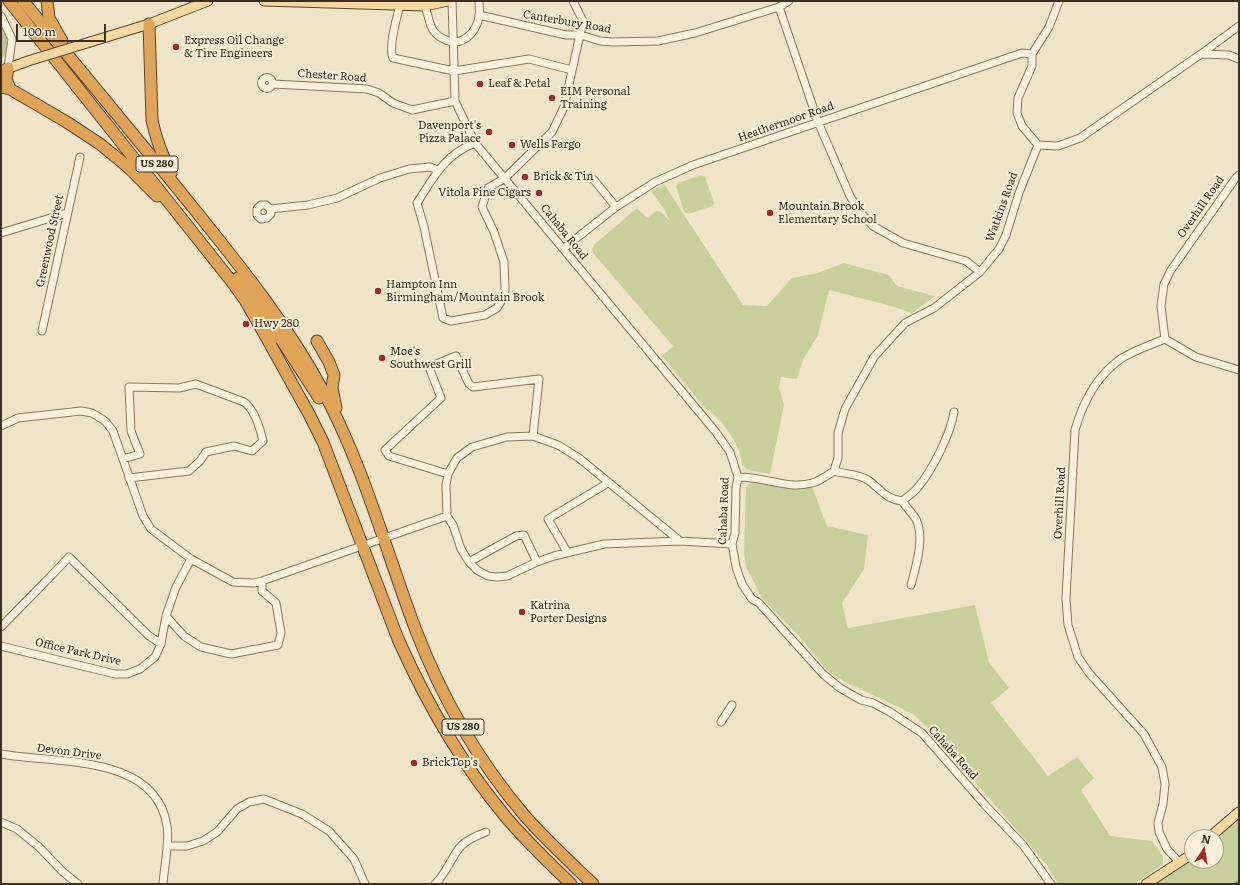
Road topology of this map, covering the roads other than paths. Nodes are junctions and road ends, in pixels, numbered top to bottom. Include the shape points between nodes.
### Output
1 (9, 1) edge
2 (23, 1) edge
3 (47, 1) edge
4 (208, 1) edge
5 (264, 1) edge
6 (280, 1) edge
7 (448, 1) edge
8 (452, 1) edge
9 (479, 1) edge
10 (573, 1) edge
11 (788, 1) edge
12 (1059, 1) edge
13 (291, 2) edge
14 (396, 3) edge
15 (425, 3) edge
16 (779, 7) junction
17 (1, 16) edge
18 (480, 16) junction
19 (149, 24) junction
20 (1239, 26) edge
21 (580, 35) junction
22 (453, 43) junction
23 (1032, 54) junction
24 (1201, 54) junction
25 (1239, 59) edge
26 (72, 61) junction
27 (5, 70) edge
28 (572, 70) junction
29 (454, 72) junction
30 (272, 84) dead end
31 (5, 88) edge
32 (455, 101) junction
33 (818, 122) junction
34 (475, 143) junction
35 (1038, 145) junction
36 (80, 157) dead end
37 (438, 170) junction
38 (1239, 175) edge
39 (505, 178) junction
40 (594, 180) dead end
41 (181, 193) junction
42 (616, 207) junction
43 (270, 209) dead end
44 (67, 213) junction
45 (188, 225) junction
46 (1, 233) edge
47 (564, 248) junction
48 (980, 272) junction
49 (287, 330) junction
50 (42, 331) dead end
51 (265, 335) junction
52 (1164, 339) junction
53 (317, 341) dead end
54 (1239, 370) edge
55 (954, 412) dead end
56 (338, 422) junction
57 (1, 426) edge
58 (533, 436) junction
59 (122, 459) junction
60 (834, 472) junction
61 (448, 474) junction
62 (738, 477) junction
63 (129, 478) junction
64 (608, 483) junction
65 (902, 502) junction
66 (447, 516) junction
67 (383, 538) junction
68 (680, 541) junction
69 (732, 544) junction
70 (362, 546) junction
71 (567, 552) junction
72 (191, 559) junction
73 (469, 562) junction
74 (537, 562) junction
75 (262, 581) junction
76 (911, 584) dead end
77 (166, 616) junction
78 (1, 627) edge
79 (161, 644) junction
80 (1, 646) edge
81 (732, 705) dead end
82 (721, 722) dead end
83 (1, 754) edge
84 (1239, 812) edge
85 (1, 822) edge
86 (1219, 829) edge
87 (486, 832) dead end
88 (167, 846) junction
89 (1184, 859) edge
90 (1179, 862) junction
91 (78, 884) edge
92 (163, 884) edge
93 (365, 884) edge
94 (436, 884) edge
95 (570, 884) edge
96 (593, 884) edge
97 (1051, 884) edge
98 (1146, 884) edge

1 - 45 highway, US 280
2 - 26 highway, US 280
3 - 26 highway via 49,18
4 - 19 main road
5 - 6 main road
6 - 13 main road
7 - 15 main road
8 - 22 street, Cahaba Road
9 - 18 street
10 - 21 street via 583,21
11 - 16 street, Canterbury Road
12 - 23 street via 1049,27
13 - 14 main road
14 - 15 main road
14 - 29 street via 391,53 393,58
15 - 22 street via 430,25 436,36
16 - 21 street, Canterbury Road via 695,33 658,41 612,42
16 - 33 street
17 - 27 street via 12,39
18 - 21 street, Canterbury Road via 566,35
18 - 22 street via 472,33 463,40
19 - 27 main road, bridge
19 - 41 highway via 152,120 155,136
20 - 24 street
21 - 28 street
22 - 29 street, Cahaba Road
23 - 33 street, Heathermoor Road via 1022,53
23 - 35 street via 1032,66 1018,98 1017,113 1022,126
24 - 25 street via 1230,55
24 - 35 street via 1080,138 1058,146
26 - 41 highway, US 280
27 - 31 highway
28 - 29 street via 529,58
28 - 39 street via 564,107 552,132
29 - 32 street, Cahaba Road
30 - 32 street, Chester Road via 367,88 393,103 412,110
31 - 45 highway via 65,121 100,144 128,167
32 - 34 street, Cahaba Road
33 - 42 street, Heathermoor Road via 693,165 655,182
33 - 48 street via 850,196 873,226 903,243 966,261
34 - 37 street via 464,147
34 - 39 street, Cahaba Road
35 - 48 street, Watkins Road via 1006,235 999,249
36 - 44 street, Greenwood Street
37 - 39 street via 417,203 442,318 451,321 484,315 497,308 502,300 505,291 504,262 482,206 488,188
37 - 43 street via 430,167 409,169 380,178 337,198 308,205
38 - 52 street, Overhill Road via 1171,270 1164,284 1161,306
39 - 47 street, Cahaba Road
40 - 42 street
41 - 49 highway, US 280
42 - 47 street, Heathermoor Road
44 - 46 street
44 - 50 street, Greenwood Street
45 - 49 highway via 237,277 268,318
45 - 51 highway, US 280 via 245,300
47 - 62 street, Cahaba Road via 715,431 730,452
48 - 60 street, Watkins Road via 934,308 905,323 874,357 845,409 838,433 838,458
49 - 56 highway, US 280
51 - 56 highway via 272,334 281,338 318,397
51 - 70 highway, US 280 via 323,442
52 - 54 street via 1196,357
52 - 90 street, Overhill Road via 1122,358 1104,374 1081,410 1075,430 1066,598 1068,625 1078,657 1089,673 1144,734 1162,767 1165,784 1158,832 1167,849
53 - 56 highway via 330,362 334,375 332,388
55 - 65 street via 952,423 932,466 918,488
56 - 67 highway, US 280
57 - 59 street via 18,418 92,413 106,422 112,431
58 - 61 street via 507,437 472,447 457,458
58 - 61 street via 539,379 473,387 469,384 456,356 429,367 441,398 385,450 389,456
58 - 64 street via 558,445 579,458
59 - 63 street
59 - 63 street via 140,454 131,431 129,387 179,388 196,384 249,405 260,431 263,441 252,451 234,446 206,452 189,471
60 - 62 street via 814,483 794,485 747,476
60 - 65 street via 868,480 891,500
61 - 66 street
62 - 69 street, Cahaba Road via 735,533
63 - 72 street via 143,516 151,529
64 - 68 street
64 - 71 street via 548,519
65 - 76 street via 916,519 919,531 919,554
66 - 67 street
66 - 73 street
67 - 70 street
67 - 96 highway, US 280 via 416,629 468,737 527,818
68 - 69 street
68 - 71 street via 604,544
69 - 97 street, Cahaba Road via 742,584 752,599 759,603 823,674 840,688 890,712 922,733 1024,845
70 - 75 street
70 - 95 highway, US 280 via 406,659 468,767 505,816
71 - 74 street
72 - 75 street via 233,582
72 - 77 street, Office Park Drive via 176,587
73 - 74 street via 488,576 497,577 507,576
73 - 74 street via 516,536 524,535
75 - 77 street via 262,591 276,603 281,633 278,645 232,654 201,647 184,636
77 - 79 street, Office Park Drive
78 - 79 street via 70,557 148,635
79 - 80 street, Office Park Drive via 155,657 140,669 127,674 115,674
81 - 82 street
83 - 88 street, Devon Drive via 80,763 116,770 137,779 150,790 163,810 168,827
84 - 86 main road
85 - 91 street via 17,829
87 - 94 street via 461,846
88 - 92 street, Devon Drive
88 - 93 street via 187,846 203,841 217,832 237,809 249,802 264,799 302,814 329,831 354,859
89 - 90 main road
90 - 98 main road

